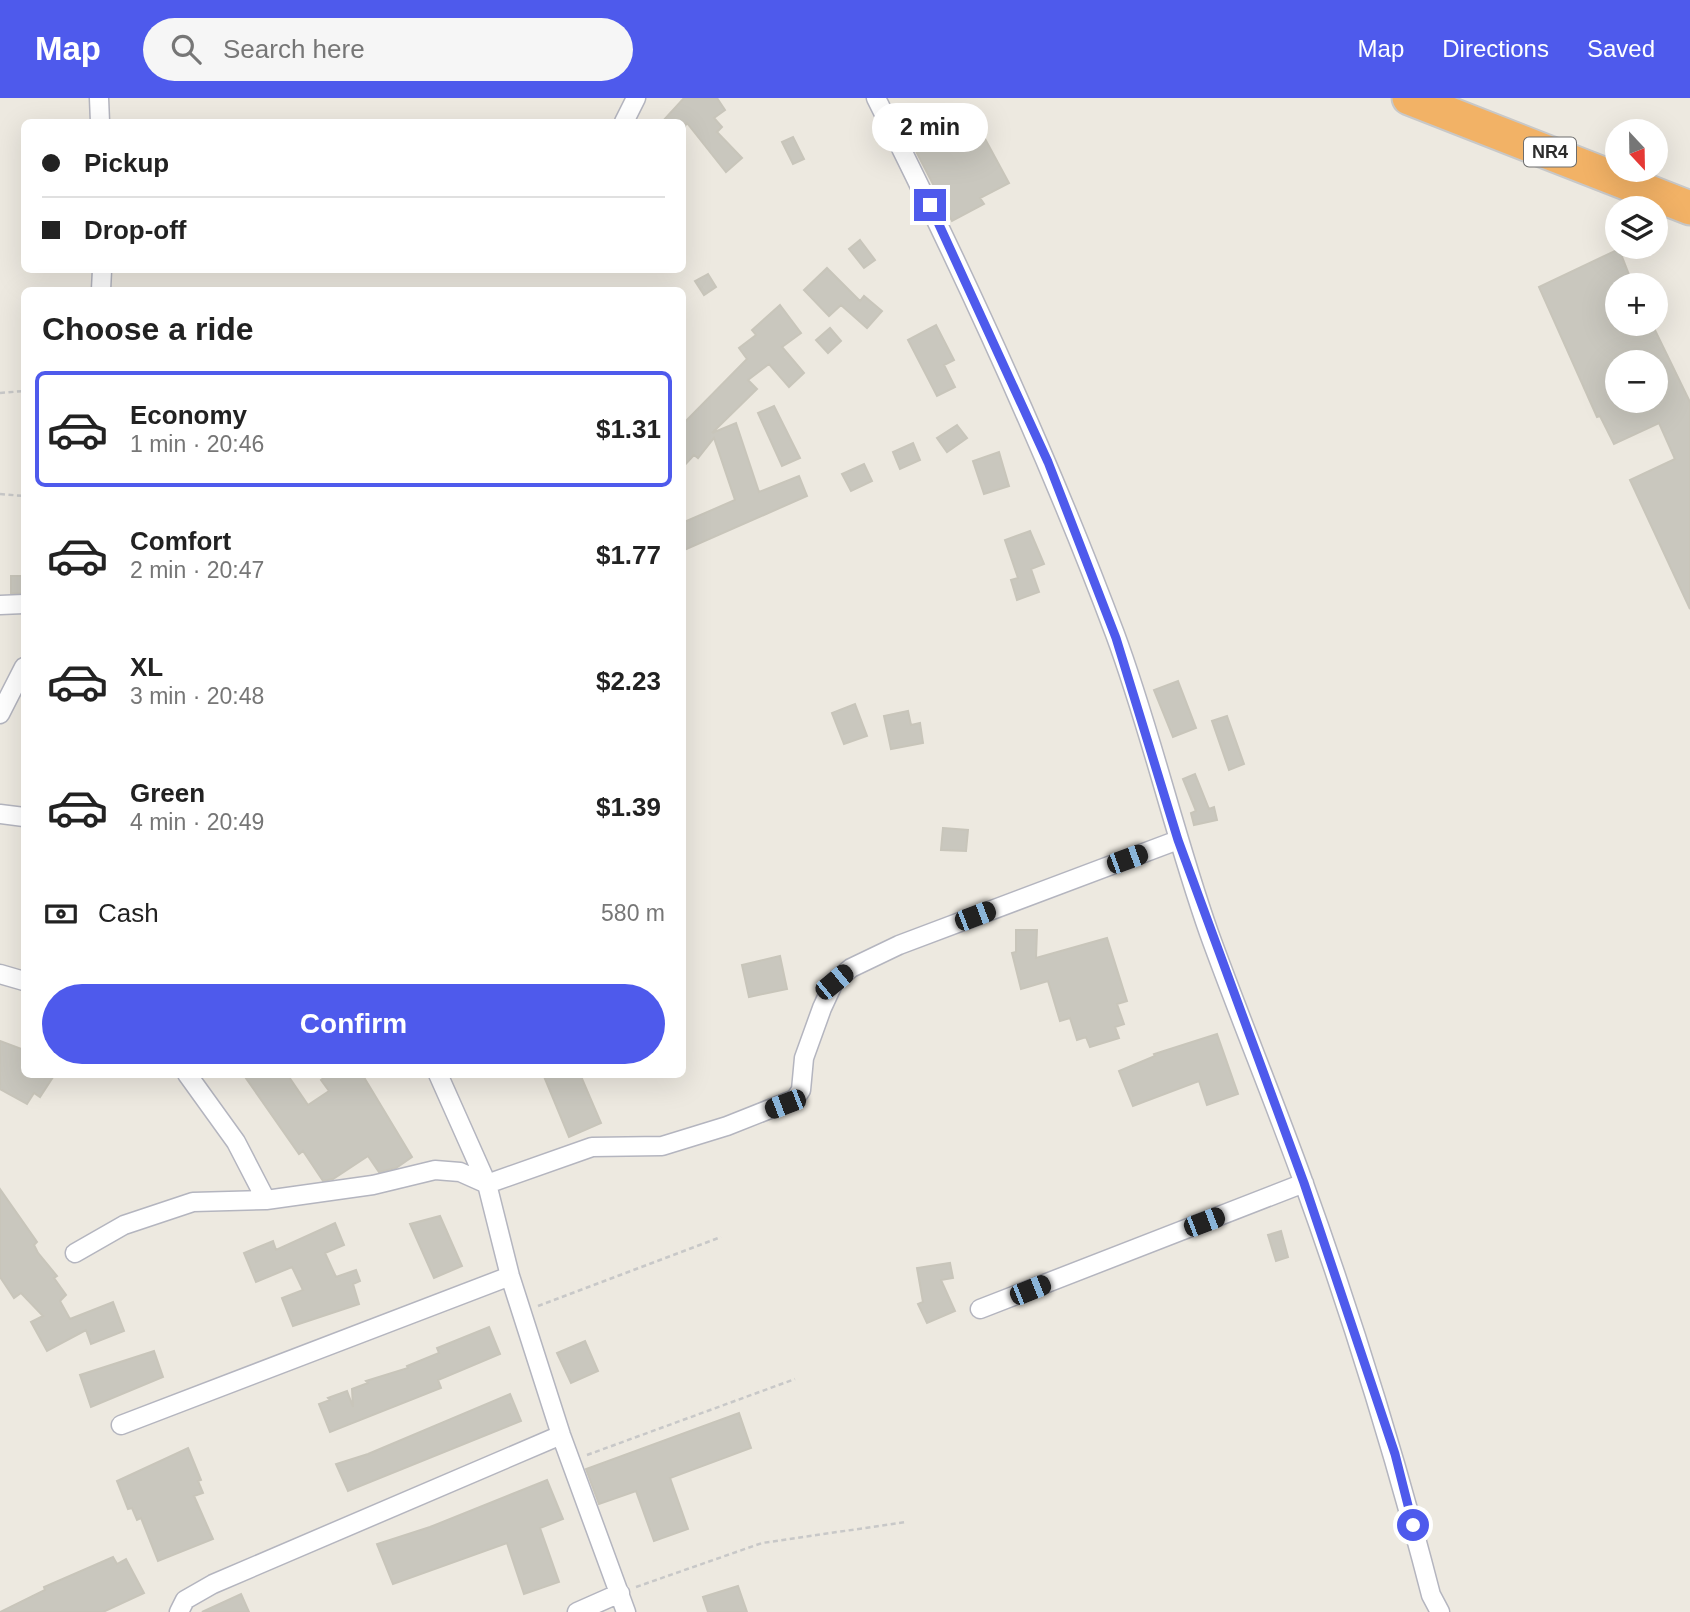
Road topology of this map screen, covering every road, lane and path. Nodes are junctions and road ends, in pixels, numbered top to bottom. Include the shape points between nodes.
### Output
1 (99, 98) edge
2 (636, 98) edge
3 (876, 98) edge
4 (1409, 98) edge
5 (100, 119) edge
6 (626, 119) edge
7 (1690, 208) edge
8 (21, 391) edge
9 (0, 393) edge
10 (0, 494) edge
11 (21, 496) edge
12 (0, 604) edge
13 (21, 604) edge
14 (21, 673) edge
15 (0, 714) edge
16 (0, 814) edge
17 (21, 817) edge
18 (1178, 840) junction
19 (0, 974) edge
20 (21, 980) edge
21 (190, 1078) edge
22 (440, 1078) edge
23 (1304, 1183) junction
24 (486, 1184) junction
25 (266, 1200) junction
26 (721, 1237) dead end
27 (75, 1253) dead end
28 (510, 1276) junction
29 (980, 1309) dead end
30 (522, 1312) junction
31 (795, 1378) dead end
32 (121, 1426) dead end
33 (561, 1435) junction
34 (570, 1461) junction
35 (906, 1522) dead end
36 (620, 1593) junction
37 (179, 1612) edge
38 (577, 1612) edge
39 (626, 1612) edge
40 (1440, 1612) edge

1 - 5 street
2 - 6 street
3 - 18 street via 941,226 1048,462 1116,638
4 - 7 highway, NR4
8 - 9 path
10 - 11 path
12 - 13 street
14 - 15 street
16 - 17 street
18 - 23 street
18 - 24 street via 899,945 851,968 834,982 804,1058 801,1090 785,1104 662,1146 609,1146 566,1154
19 - 20 street
21 - 25 street via 236,1142
22 - 24 street
23 - 29 street
23 - 40 street via 1395,1454 1431,1595
24 - 25 street via 460,1172 436,1170 373,1185
24 - 28 street
25 - 27 street via 193,1202 169,1208 124,1225
26 - 30 path
28 - 30 street
28 - 32 street
30 - 33 street
31 - 34 path
33 - 34 street
33 - 37 street via 213,1584 185,1600
34 - 36 street
35 - 36 path via 762,1543
36 - 38 street
36 - 39 street

